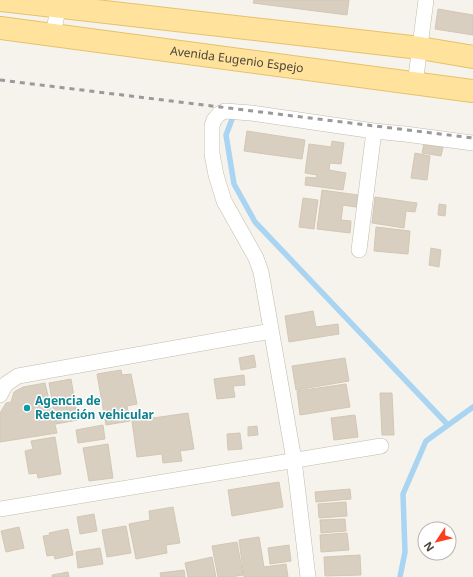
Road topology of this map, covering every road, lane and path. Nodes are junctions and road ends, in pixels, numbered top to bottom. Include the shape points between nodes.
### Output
1 (0, 0) edge
2 (426, 0) edge
3 (59, 4) edge
4 (0, 28) edge
5 (53, 34) junction
6 (420, 48) junction
7 (473, 57) edge
8 (415, 84) junction
9 (473, 91) edge
10 (374, 131) junction
11 (473, 143) edge
12 (359, 250) dead end
13 (271, 331) junction
14 (0, 395) edge
15 (381, 446) dead end
16 (294, 460) junction
17 (0, 509) edge
18 (308, 577) edge

1 - 3 main road
2 - 6 street
3 - 5 street
3 - 6 main road
4 - 5 main road, Avenida Eugenio Espejo
5 - 8 main road, Avenida Eugenio Espejo
6 - 7 main road
6 - 8 street
8 - 9 main road, Avenida Eugenio Espejo
10 - 11 street
10 - 12 street
10 - 13 street via 251,112 225,111 214,120 212,154 216,175 224,201 256,258 261,272
13 - 14 street via 18,376 6,384
13 - 16 street
15 - 16 street
16 - 17 street
16 - 18 street

